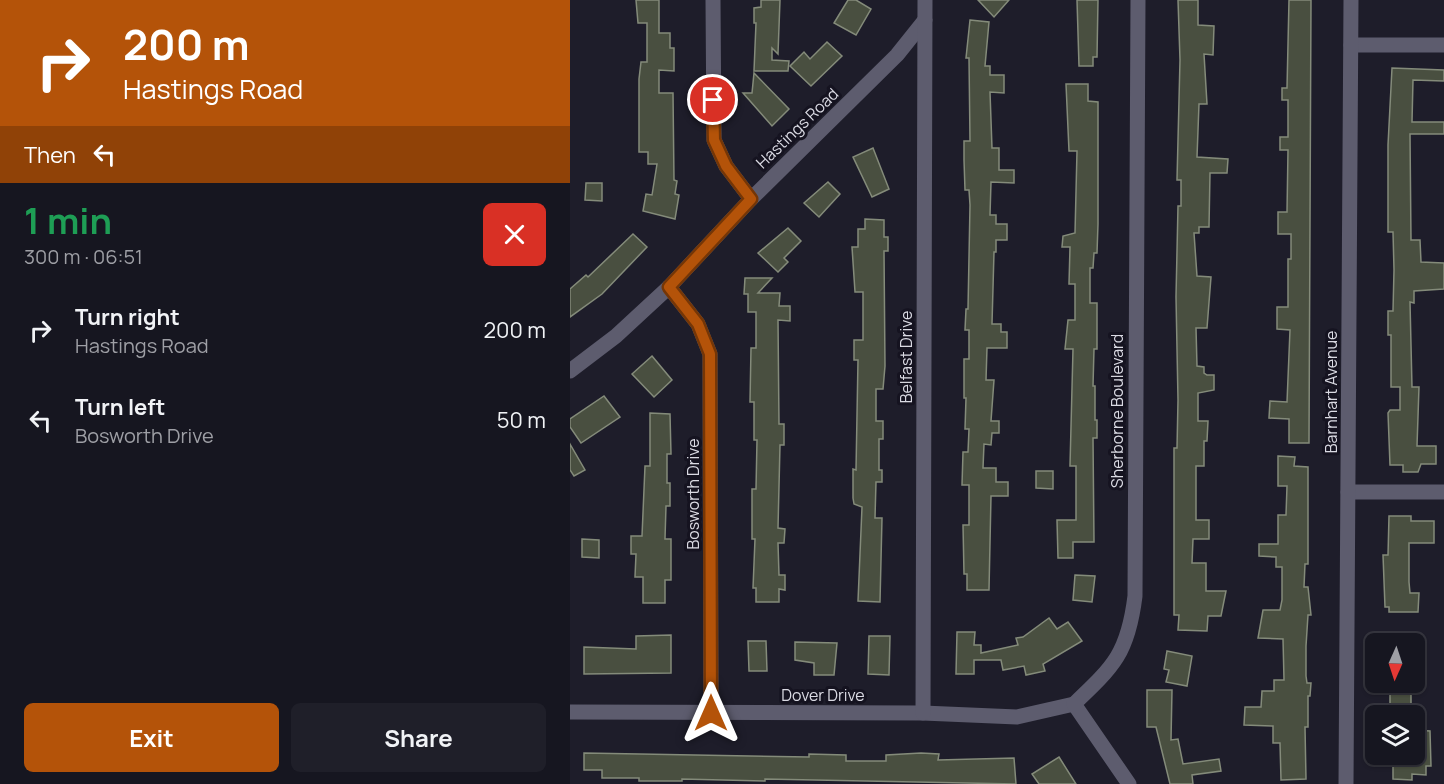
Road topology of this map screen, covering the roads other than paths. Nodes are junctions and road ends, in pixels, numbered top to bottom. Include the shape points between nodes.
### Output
1 (713, 0) edge
2 (925, 0) edge
3 (931, 0) edge
4 (1138, 0) edge
5 (1351, 0) edge
6 (924, 22) junction
7 (1352, 45) junction
8 (1444, 45) edge
9 (751, 199) junction
10 (669, 287) junction
11 (570, 371) edge
12 (1348, 492) junction
13 (1444, 492) edge
14 (1074, 704) junction
15 (570, 712) edge
16 (711, 713) junction
17 (923, 713) junction
18 (1130, 784) edge
19 (1346, 784) edge

1 - 9 street via 714,140 726,166
2 - 6 street, Belfast Drive
3 - 6 street, Hastings Road
4 - 14 street, Sherborne Boulevard via 1135,596 1127,641 1116,663
5 - 7 street, Barnhart Avenue
6 - 9 street, Hastings Road via 897,55
6 - 17 street, Belfast Drive
7 - 8 street
7 - 12 street, Barnhart Avenue
9 - 10 street, Hastings Road
10 - 11 street, Hastings Road via 616,336
10 - 16 street, Bosworth Drive via 698,324 710,354
12 - 13 street
12 - 19 street, Barnhart Avenue
14 - 17 street, Dover Drive via 1017,717
14 - 18 street
15 - 16 street, Dover Drive
16 - 17 street, Dover Drive

